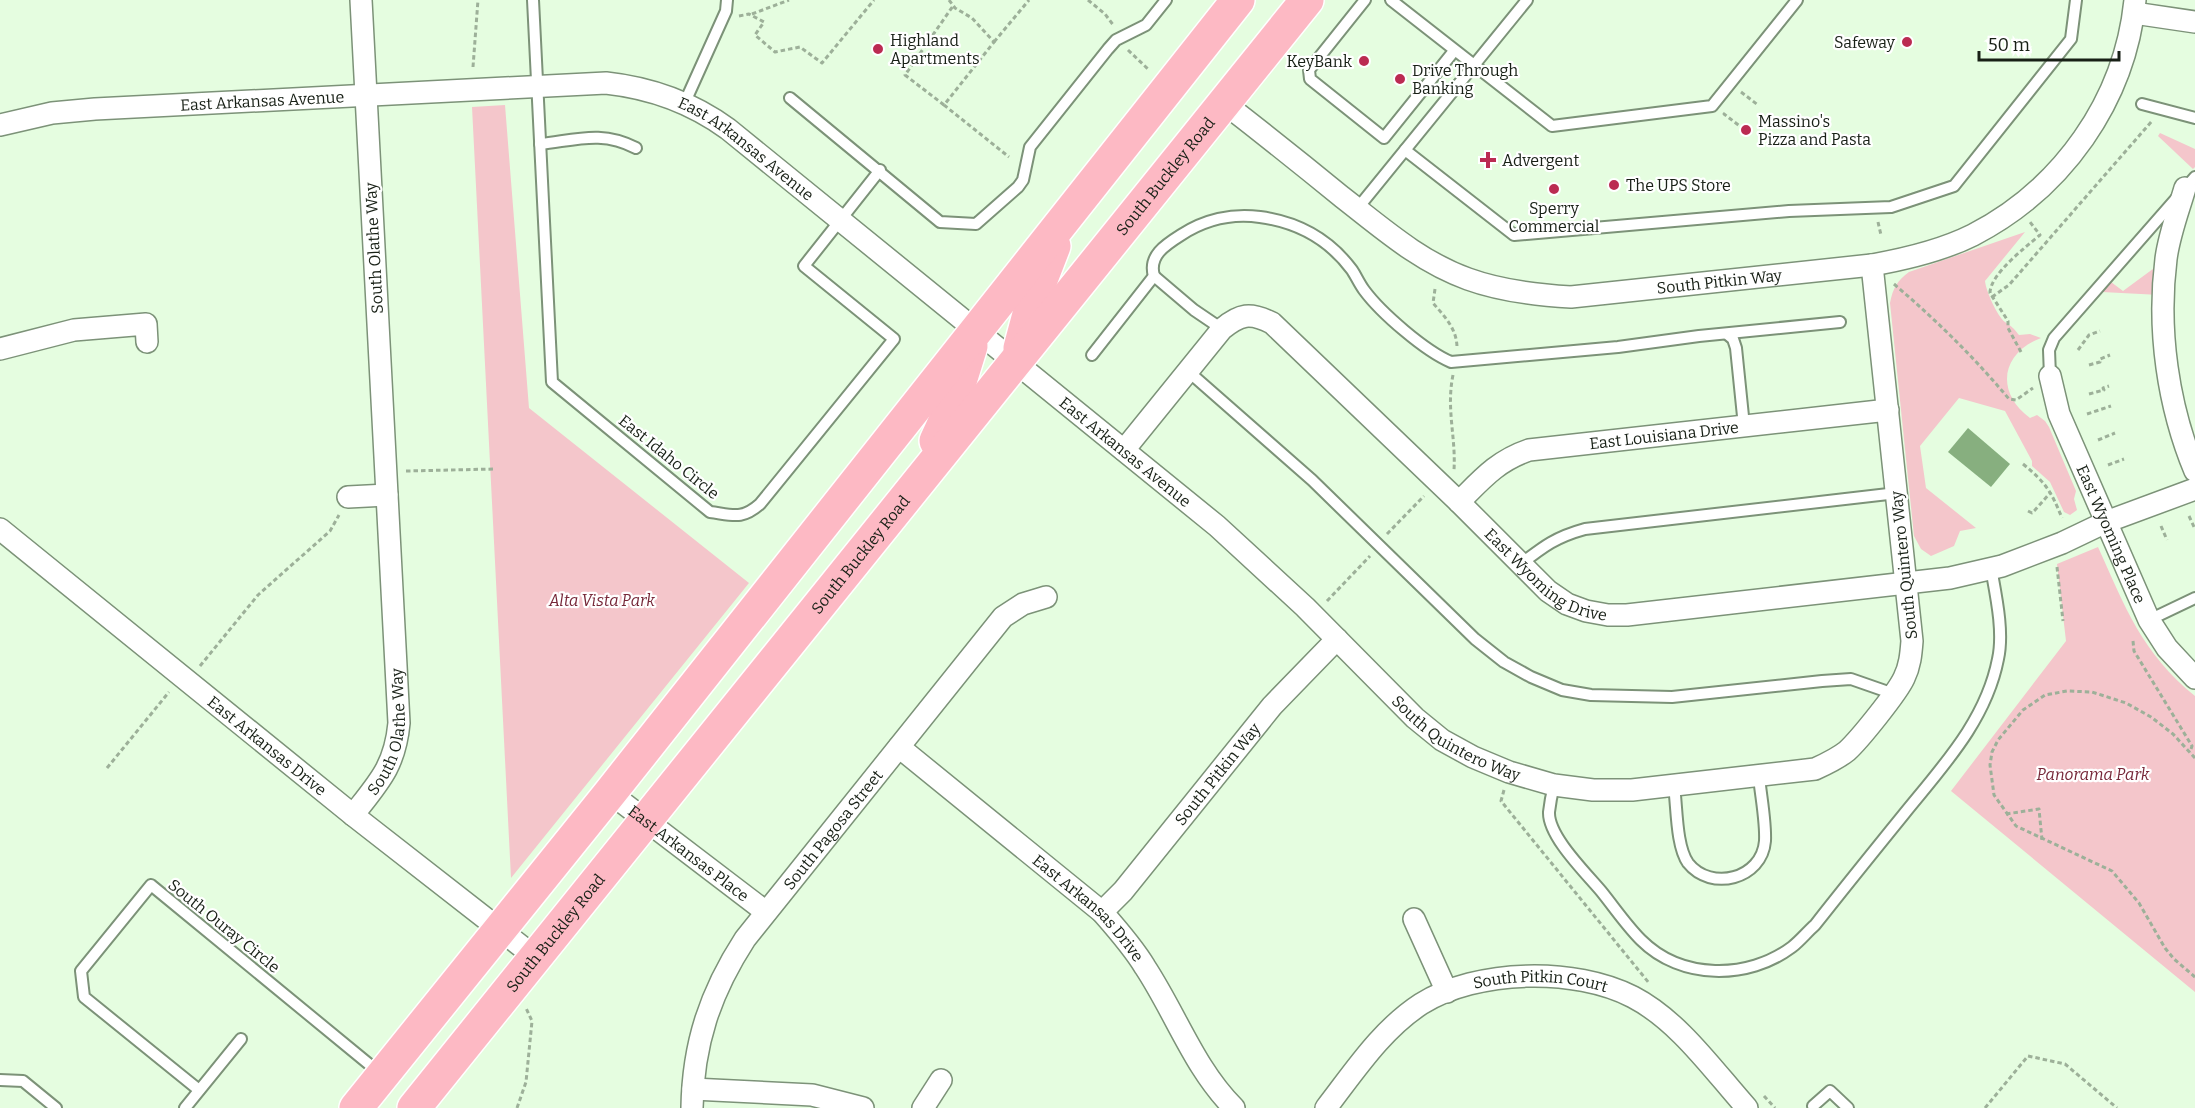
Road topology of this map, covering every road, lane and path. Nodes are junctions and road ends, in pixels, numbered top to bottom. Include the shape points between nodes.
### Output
1 (361, 0) edge
2 (478, 0) edge
3 (533, 0) edge
4 (727, 0) edge
5 (789, 0) edge
6 (874, 0) edge
7 (948, 0) edge
8 (1029, 0) edge
9 (1088, 0) edge
10 (1166, 0) edge
11 (1238, 0) edge
12 (1307, 0) edge
13 (1365, 0) edge
14 (1391, 0) edge
15 (1527, 0) edge
16 (1797, 0) edge
17 (2076, 0) edge
18 (953, 6) junction
19 (2134, 6) edge
20 (749, 14) junction
21 (734, 17) dead end
22 (2195, 22) edge
23 (1114, 26) dead end
24 (994, 42) junction
25 (1124, 46) dead end
26 (1454, 51) junction
27 (1473, 66) junction
28 (473, 67) dead end
29 (1154, 74) dead end
30 (538, 86) junction
31 (1741, 92) dead end
32 (366, 94) junction
33 (794, 101) dead end
34 (685, 102) junction
35 (1224, 103) junction
36 (2142, 104) dead end
37 (944, 105) junction
38 (1758, 105) dead end
39 (2157, 117) dead end
40 (2195, 118) edge
41 (0, 125) edge
42 (540, 144) junction
43 (636, 148) dead end
44 (1405, 150) junction
45 (1009, 157) dead end
46 (880, 170) junction
47 (2190, 183) edge
48 (1358, 209) junction
49 (1065, 216) junction
50 (841, 220) junction
51 (1877, 220) dead end
52 (2030, 222) dead end
53 (1881, 235) dead end
54 (1872, 265) junction
55 (1154, 276) junction
56 (1992, 297) junction
57 (1839, 322) dead end
58 (976, 329) junction
59 (1222, 329) junction
60 (2100, 331) dead end
61 (1726, 334) junction
62 (147, 342) dead end
63 (0, 349) edge
64 (2079, 350) dead end
65 (2021, 352) dead end
66 (1092, 355) dead end
67 (2110, 355) dead end
68 (1016, 362) junction
69 (2089, 365) dead end
70 (1189, 372) junction
71 (2050, 376) junction
72 (2109, 386) dead end
73 (2089, 394) dead end
74 (2111, 406) dead end
75 (1888, 410) junction
76 (2087, 414) dead end
77 (1744, 426) junction
78 (2115, 433) dead end
79 (2098, 440) dead end
80 (1124, 450) junction
81 (2124, 459) dead end
82 (2023, 464) dead end
83 (2108, 465) dead end
84 (494, 469) dead end
85 (401, 471) dead end
86 (2195, 471) edge
87 (917, 484) junction
88 (2195, 489) edge
89 (1428, 492) dead end
90 (2051, 492) junction
91 (1897, 494) junction
92 (387, 495) junction
93 (348, 497) joint
94 (1459, 502) junction
95 (2028, 511) dead end
96 (2188, 516) dead end
97 (2062, 518) dead end
98 (2106, 522) junction
99 (2161, 526) dead end
100 (0, 529) edge
101 (2195, 529) edge
102 (2167, 540) dead end
103 (1378, 544) junction
104 (1521, 564) junction
105 (2057, 567) dead end
106 (1991, 568) junction
107 (1907, 584) junction
108 (1046, 597) dead end
109 (2195, 598) edge
110 (1313, 616) junction
111 (2149, 620) junction
112 (2063, 621) dead end
113 (1337, 639) junction
114 (2133, 641) dead end
115 (704, 675) junction
116 (2195, 678) edge
117 (177, 684) junction
118 (1894, 694) junction
119 (899, 747) junction
120 (2190, 752) junction
121 (2195, 758) edge
122 (107, 768) dead end
123 (1509, 772) junction
124 (1759, 777) junction
125 (1554, 785) junction
126 (1674, 786) junction
127 (610, 793) junction
128 (353, 814) junction
129 (2006, 814) junction
130 (646, 820) junction
131 (2042, 840) junction
132 (766, 912) junction
133 (1102, 912) junction
134 (1414, 919) dead end
135 (500, 931) junction
136 (536, 957) junction
137 (2195, 977) edge
138 (1654, 990) dead end
139 (1447, 992) junction
140 (523, 999) dead end
141 (241, 1039) dead end
142 (382, 1075) junction
143 (440, 1075) junction
144 (0, 1080) edge
145 (941, 1080) dead end
146 (198, 1090) junction
147 (692, 1098) edge
148 (1813, 1107) edge
149 (56, 1108) edge
150 (185, 1108) edge
151 (356, 1108) edge
152 (414, 1108) edge
153 (517, 1108) edge
154 (863, 1108) edge
155 (923, 1108) edge
156 (1234, 1108) edge
157 (1326, 1108) edge
158 (1747, 1108) edge
159 (1848, 1108) edge
160 (1984, 1108) edge
161 (2117, 1108) edge

1 - 32 street, South Olathe Way
2 - 28 path
3 - 30 lane, East Idaho Circle
4 - 34 lane via 726,11
5 - 20 path
6 - 20 path via 822,63 800,47 775,52 755,35 764,22
7 - 18 path
8 - 24 path
9 - 23 path
10 - 46 lane via 1146,25 1116,40 1108,49 1030,147 1018,187 976,224 940,222
11 - 49 main road
12 - 35 main road, South Buckley Road
13 - 26 lane via 1308,70 1310,79 1384,138
14 - 26 lane
15 - 27 lane
16 - 27 lane via 1712,106 1552,126
17 - 44 lane via 2071,39 1954,186 1891,207 1790,211 1514,235
18 - 24 path via 972,18
18 - 37 path via 905,75
19 - 22 street
19 - 54 street, South Pitkin Way via 2118,74 2101,111 2082,142 2046,183 2003,218 1972,236 1938,250
20 - 21 path
24 - 37 path
25 - 29 path
26 - 27 lane
27 - 44 lane
30 - 32 street, East Arkansas Avenue
30 - 34 street, East Arkansas Avenue via 628,85
30 - 42 lane, East Idaho Circle
31 - 38 path
32 - 41 street, East Arkansas Avenue via 95,109 52,113
32 - 92 street, South Olathe Way
33 - 46 lane
34 - 50 street, East Arkansas Avenue via 728,129
35 - 48 street, South Pitkin Way
35 - 68 main road, South Buckley Road
36 - 40 lane
37 - 45 path
39 - 56 path via 2009,285
42 - 43 lane via 600,137 620,139
42 - 50 lane, East Idaho Circle via 552,382 710,512 739,516 760,504 894,339 804,267
44 - 48 lane
46 - 50 lane
47 - 71 lane via 2054,338 2049,350
47 - 86 street via 2173,225 2163,301 2164,338 2175,411
48 - 54 street, South Pitkin Way via 1436,265 1467,279 1532,295 1595,295
49 - 58 main road
49 - 68 main road via 1032,303
50 - 58 street, East Arkansas Avenue
51 - 53 path
52 - 56 path via 2040,235 2005,267 1990,288
54 - 71 path via 1947,330 2009,399 2016,400
54 - 75 street, South Quintero Way
55 - 59 lane
55 - 61 lane via 1157,252 1179,236 1210,221 1252,216 1282,220 1317,237 1335,251 1386,313 1438,357 1451,362
55 - 66 lane
56 - 65 path
57 - 61 lane
58 - 68 street, East Arkansas Avenue
58 - 87 main road via 953,404
58 - 115 main road
59 - 70 street, East Wyoming Drive
59 - 94 street, East Wyoming Drive via 1235,318 1249,315 1272,323
60 - 64 path via 2089,335
61 - 77 lane via 1736,348
62 - 63 street via 146,324 74,330
67 - 69 path
68 - 80 street, East Arkansas Avenue
68 - 87 main road, South Buckley Road
70 - 80 street, East Wyoming Drive
70 - 103 lane
71 - 98 street, East Wyoming Place via 2059,414
72 - 73 path
74 - 76 path
75 - 77 street, East Louisiana Drive
75 - 91 street, South Quintero Way
77 - 94 street, East Louisiana Drive via 1529,450 1510,456 1493,468
78 - 79 path
80 - 110 street, East Arkansas Avenue via 1217,526
81 - 83 path
82 - 90 path
84 - 85 path
87 - 130 main road, South Buckley Road
88 - 98 street, East Wyoming Drive
89 - 103 path
90 - 95 path via 2032,513
90 - 97 path
91 - 104 lane via 1584,529 1545,544
91 - 107 street, South Quintero Way
92 - 93 street
92 - 128 street, South Olathe Way via 397,745 380,781
93 - 117 path via 330,531 258,595 201,666
94 - 104 street, East Wyoming Drive
96 - 101 path
98 - 106 street, East Wyoming Drive via 2062,543
98 - 111 street, East Wyoming Place
99 - 102 path
100 - 117 street, East Arkansas Drive
103 - 110 path
103 - 118 lane via 1475,639 1504,662 1562,690 1619,697 1672,697 1851,679
104 - 107 street, East Wyoming Drive via 1567,604 1608,615
105 - 112 path
106 - 107 street, East Wyoming Drive
106 - 125 lane via 1999,615 1999,657 1980,711 1960,745 1815,925 1776,957 1728,972 1694,969 1669,960 1642,941 1562,844 1551,825
107 - 118 street, South Quintero Way via 1911,659
108 - 119 street, South Pagosa Street via 1023,604 1003,617
109 - 111 lane
110 - 113 street, East Arkansas Avenue
111 - 116 street, East Wyoming Place via 2167,648
113 - 123 street, South Quintero Way via 1414,718 1442,740
113 - 133 street, South Pitkin Way via 1272,706
114 - 120 path via 2134,651 2192,746
115 - 127 main road
115 - 130 main road via 650,785
117 - 122 path
117 - 128 street, East Arkansas Drive
118 - 124 street, South Quintero Way via 1848,750 1832,761 1815,769
119 - 132 street, South Pagosa Street
119 - 133 street, East Arkansas Drive
120 - 121 path
120 - 129 path via 2151,717 2118,700 2092,692 2045,695 2023,710 1992,752 1992,788
123 - 125 street, South Quintero Way
123 - 138 path via 1501,801
124 - 126 street, South Quintero Way
124 - 126 lane via 1765,842 1761,856 1752,868 1726,880 1699,873 1688,862 1682,849
125 - 126 street, South Quintero Way via 1602,790
127 - 130 street, East Arkansas Place
127 - 135 main road
128 - 135 street, East Arkansas Drive
129 - 131 path via 2016,826
129 - 131 path via 2039,809
130 - 132 street, East Arkansas Place
130 - 136 main road, South Buckley Road
131 - 137 path via 2112,872 2139,903 2165,948
132 - 147 street, South Pagosa Street via 716,988 696,1056
133 - 156 street, East Arkansas Drive via 1146,967 1204,1072
134 - 139 street
135 - 136 street, East Arkansas Drive
135 - 142 main road
135 - 143 main road via 477,997
136 - 143 main road, South Buckley Road
139 - 157 street, South Pitkin Court via 1421,1005 1377,1043
139 - 158 street, South Pitkin Court via 1506,977 1543,975 1577,980 1633,997 1680,1034
140 - 153 path via 532,1021 526,1082
141 - 146 lane
142 - 146 lane, South Ouray Circle via 151,885 81,971 84,997
142 - 151 main road
143 - 152 main road, South Buckley Road
144 - 149 lane via 23,1081
145 - 155 street
146 - 150 lane
147 - 154 street via 812,1095
148 - 159 lane via 1830,1091
160 - 161 path via 2028,1056 2065,1064

